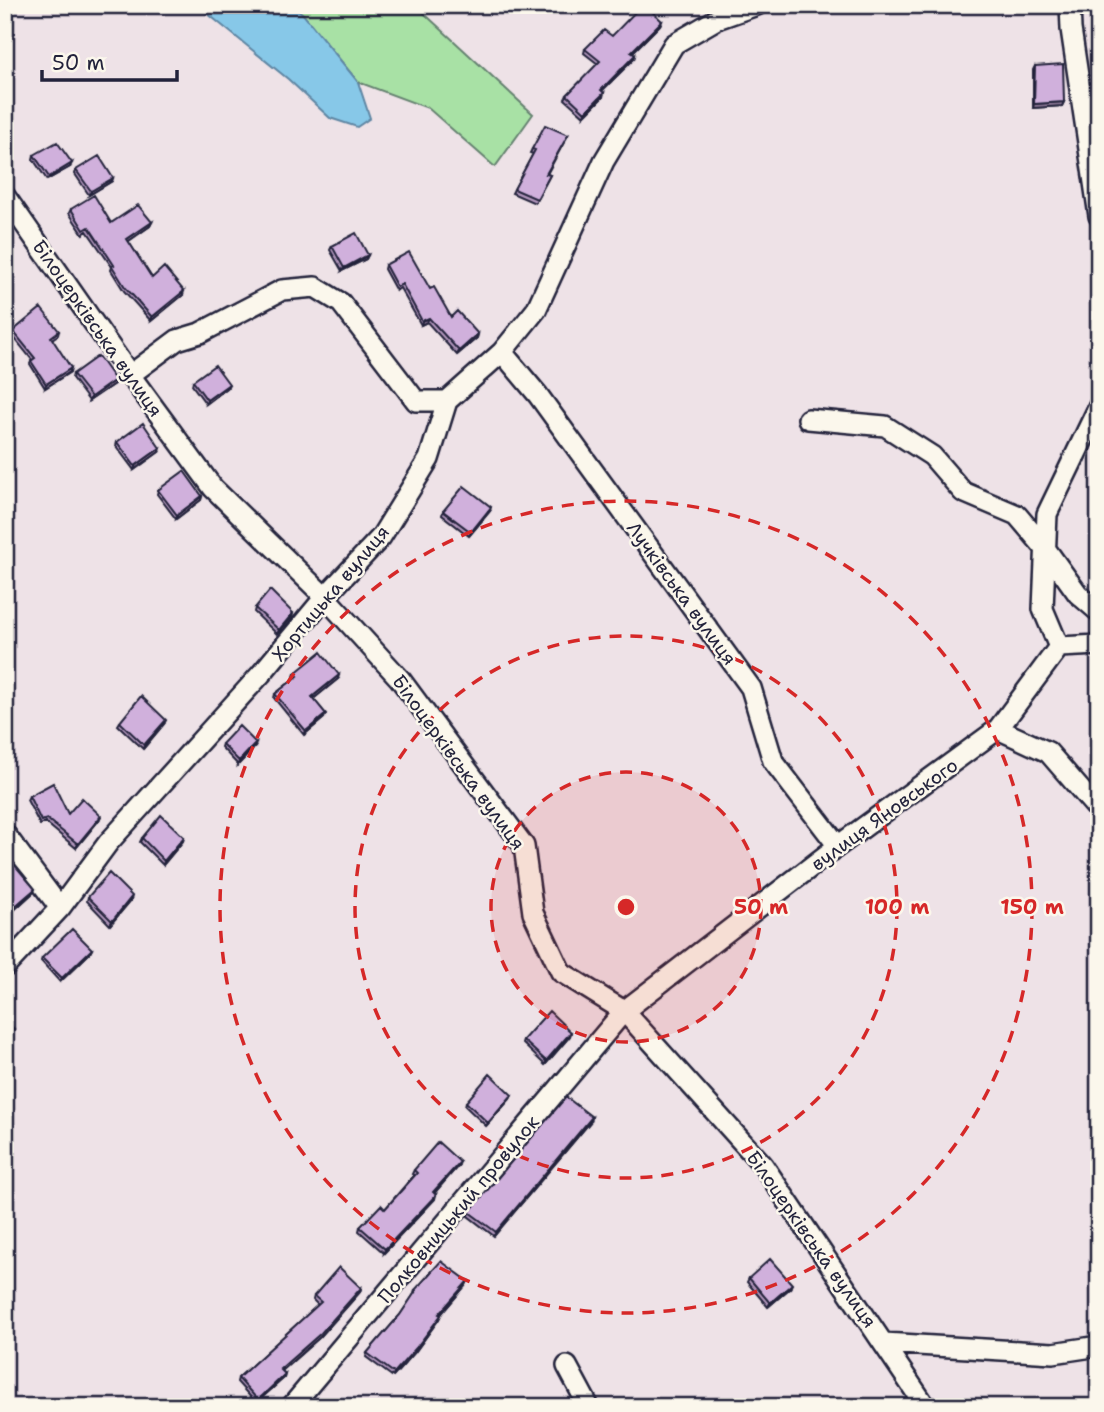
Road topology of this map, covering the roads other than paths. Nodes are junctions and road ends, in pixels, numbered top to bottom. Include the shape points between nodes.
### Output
1 (757, 5) edge
2 (1070, 5) edge
3 (5, 196) edge
4 (13, 215) edge
5 (1099, 216) edge
6 (502, 352) junction
7 (130, 375) junction
8 (447, 401) junction
9 (1099, 406) edge
10 (808, 419) dead end
11 (1045, 548) junction
12 (325, 597) junction
13 (1099, 612) edge
14 (1099, 645) edge
15 (1059, 648) junction
16 (998, 729) junction
17 (1099, 811) edge
18 (5, 834) edge
19 (838, 846) junction
20 (60, 908) junction
21 (5, 967) edge
22 (624, 1011) junction
23 (884, 1343) junction
24 (1099, 1346) edge
25 (567, 1366) dead end
26 (291, 1407) edge
27 (589, 1407) edge
28 (926, 1407) edge

1 - 6 street via 717,19 674,44 604,161 536,310
2 - 5 street
3 - 4 street, Білоцерківська вулиця
4 - 7 street, Білоцерківська вулиця
6 - 8 street
6 - 19 street, Лучківська вулиця via 751,688 773,761
7 - 8 street via 177,340 200,333 282,290 315,287 341,303 416,401
7 - 12 street, Білоцерківська вулиця via 213,488
8 - 12 street, Хортицька вулиця via 429,459 380,537
9 - 11 street via 1047,514
10 - 11 street via 886,426 932,456 963,492 1017,515
11 - 13 street via 1078,594
11 - 15 street via 1042,609
12 - 20 street, Хортицька вулиця via 108,843
12 - 22 street, Білоцерківська вулиця via 400,679 524,846 533,913 561,972
14 - 15 street
15 - 16 street, вулиця Яновського
16 - 17 street via 1048,752
16 - 19 street, вулиця Яновського
18 - 20 street
19 - 22 street, вулиця Яновського
20 - 21 street, Хортицька вулиця
22 - 23 street, Білоцерківська вулиця via 763,1165
22 - 26 street, Полковницький провулок
23 - 24 street via 1053,1353
23 - 28 street, Білоцерківська вулиця
25 - 27 street

